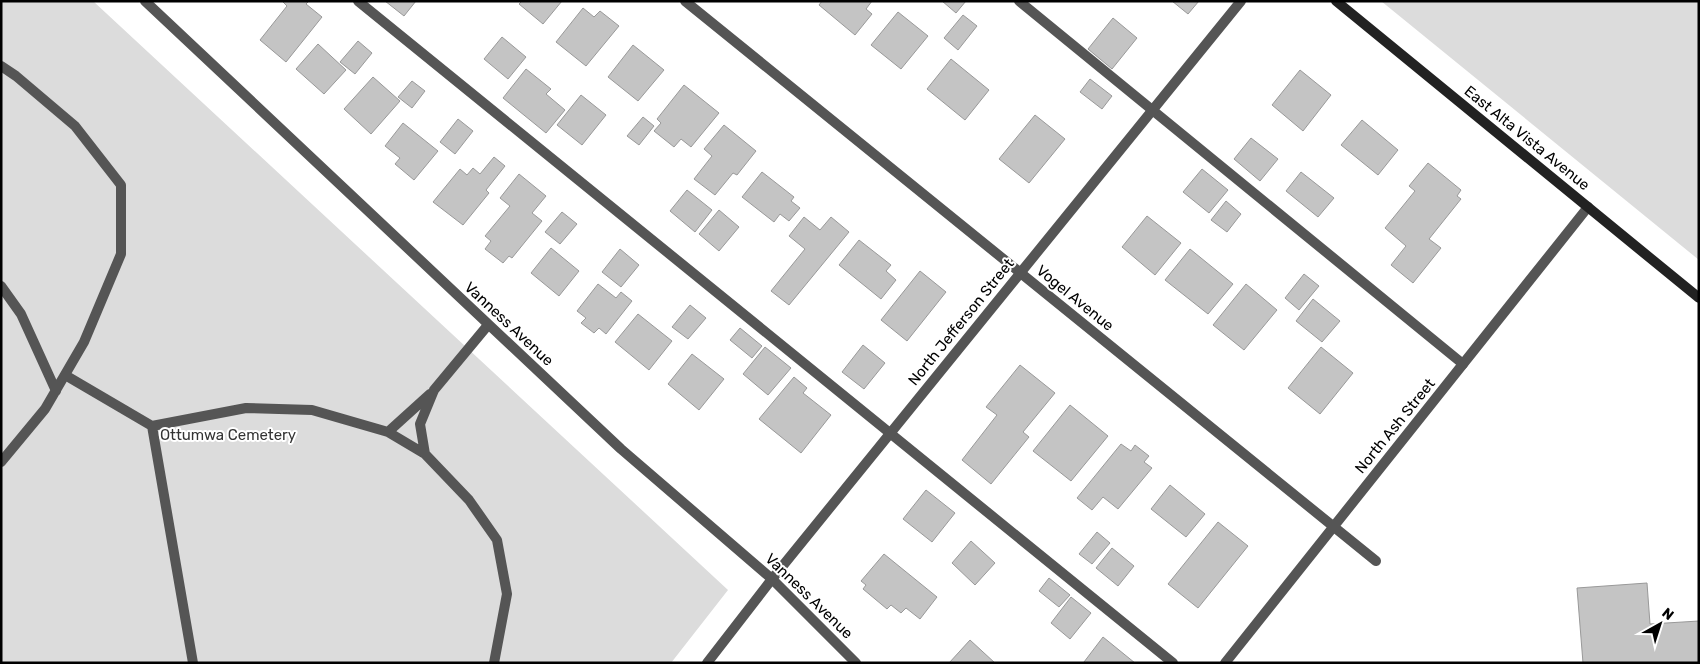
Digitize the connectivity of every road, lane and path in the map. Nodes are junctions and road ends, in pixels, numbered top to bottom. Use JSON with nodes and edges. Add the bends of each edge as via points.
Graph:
{"nodes":[{"id":1,"x":145,"y":1,"type":"edge"},
{"id":2,"x":358,"y":1,"type":"edge"},
{"id":3,"x":685,"y":1,"type":"edge"},
{"id":4,"x":1019,"y":1,"type":"edge"},
{"id":5,"x":1241,"y":1,"type":"edge"},
{"id":6,"x":1336,"y":1,"type":"edge"},
{"id":7,"x":1,"y":66,"type":"edge"},
{"id":8,"x":1152,"y":110,"type":"junction"},
{"id":9,"x":1588,"y":207,"type":"junction"},
{"id":10,"x":1020,"y":273,"type":"junction"},
{"id":11,"x":1,"y":286,"type":"edge"},
{"id":12,"x":1699,"y":298,"type":"edge"},
{"id":13,"x":488,"y":325,"type":"junction"},
{"id":14,"x":1463,"y":364,"type":"junction"},
{"id":15,"x":65,"y":375,"type":"junction"},
{"id":16,"x":434,"y":390,"type":"junction"},
{"id":17,"x":56,"y":391,"type":"junction"},
{"id":18,"x":152,"y":426,"type":"junction"},
{"id":19,"x":388,"y":432,"type":"junction"},
{"id":20,"x":890,"y":433,"type":"junction"},
{"id":21,"x":425,"y":454,"type":"junction"},
{"id":22,"x":1,"y":462,"type":"edge"},
{"id":23,"x":1333,"y":526,"type":"junction"},
{"id":24,"x":1376,"y":561,"type":"dead end"},
{"id":25,"x":772,"y":579,"type":"junction"},
{"id":26,"x":193,"y":663,"type":"edge"},
{"id":27,"x":494,"y":663,"type":"edge"},
{"id":28,"x":707,"y":663,"type":"edge"},
{"id":29,"x":856,"y":663,"type":"edge"},
{"id":30,"x":1174,"y":663,"type":"edge"},
{"id":31,"x":1224,"y":663,"type":"edge"}],
"edges":[{"from":1,"to":13,"type":"street","name":"Vanness Avenue"},
{"from":2,"to":20,"type":"street"},
{"from":3,"to":10,"type":"street","name":"Vogel Avenue"},
{"from":4,"to":8,"type":"street"},
{"from":5,"to":8,"type":"street","name":"North Jefferson Street"},
{"from":6,"to":9,"type":"main road","name":"East Alta Vista Avenue"},
{"from":7,"to":15,"type":"street","via":[[75,126],[120,185],[121,254],[84,342]]},
{"from":8,"to":10,"type":"street","name":"North Jefferson Street"},
{"from":8,"to":14,"type":"street"},
{"from":9,"to":12,"type":"main road","name":"East Alta Vista Avenue"},
{"from":9,"to":14,"type":"street","name":"North Ash Street"},
{"from":10,"to":20,"type":"street","name":"North Jefferson Street"},
{"from":10,"to":23,"type":"street","name":"Vogel Avenue"},
{"from":11,"to":17,"type":"street","via":[[21,314]]},
{"from":13,"to":16,"type":"street"},
{"from":13,"to":25,"type":"street","name":"Vanness Avenue","via":[[621,449]]},
{"from":14,"to":23,"type":"street","name":"North Ash Street"},
{"from":15,"to":17,"type":"street"},
{"from":15,"to":18,"type":"street"},
{"from":16,"to":19,"type":"street"},
{"from":16,"to":21,"type":"street","via":[[420,424]]},
{"from":17,"to":22,"type":"street"},
{"from":18,"to":19,"type":"street","via":[[246,408],[312,410]]},
{"from":18,"to":26,"type":"street"},
{"from":19,"to":21,"type":"street"},
{"from":20,"to":25,"type":"street","name":"North Jefferson Street"},
{"from":20,"to":30,"type":"street"},
{"from":21,"to":27,"type":"street","via":[[469,500],[497,540],[507,594]]},
{"from":23,"to":24,"type":"street","name":"Vogel Avenue"},
{"from":23,"to":31,"type":"street","name":"North Ash Street"},
{"from":25,"to":28,"type":"street","name":"North Jefferson Street"},
{"from":25,"to":29,"type":"street","name":"Vanness Avenue"}]}
